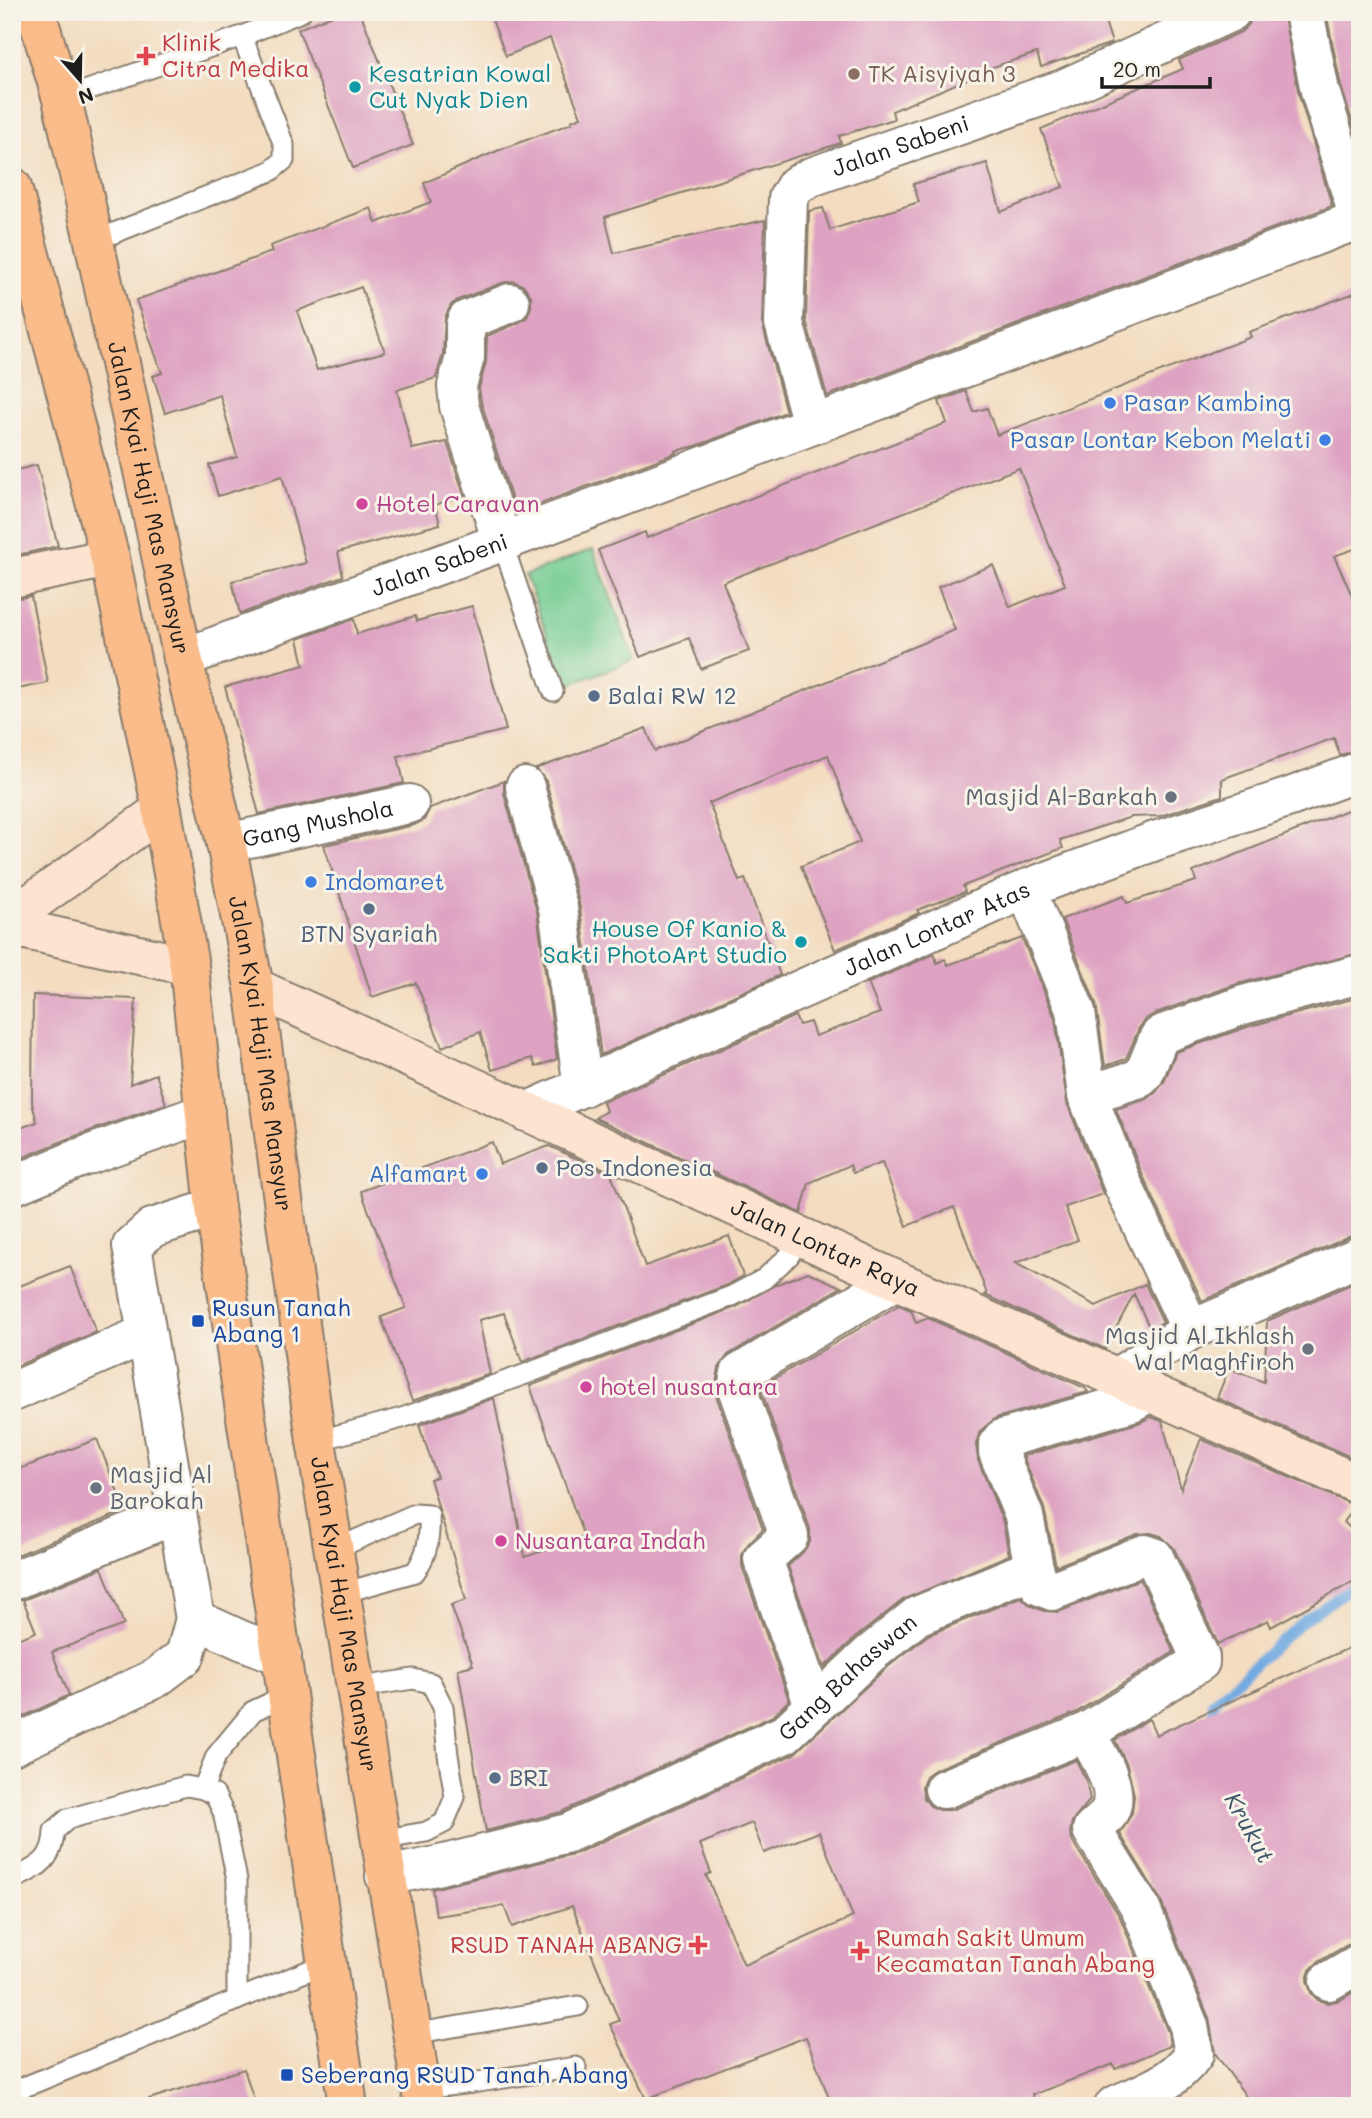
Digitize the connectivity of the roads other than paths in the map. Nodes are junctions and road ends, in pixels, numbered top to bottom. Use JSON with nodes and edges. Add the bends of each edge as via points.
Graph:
{"nodes":[{"id":1,"x":36,"y":12,"type":"edge"},
{"id":2,"x":301,"y":12,"type":"edge"},
{"id":3,"x":1231,"y":12,"type":"edge"},
{"id":4,"x":1304,"y":12,"type":"edge"},
{"id":5,"x":242,"y":36,"type":"junction"},
{"id":6,"x":62,"y":99,"type":"junction"},
{"id":7,"x":14,"y":199,"type":"edge"},
{"id":8,"x":1359,"y":219,"type":"edge"},
{"id":9,"x":94,"y":241,"type":"junction"},
{"id":10,"x":510,"y":303,"type":"dead end"},
{"id":11,"x":812,"y":424,"type":"junction"},
{"id":12,"x":502,"y":542,"type":"junction"},
{"id":13,"x":110,"y":558,"type":"junction"},
{"id":14,"x":12,"y":578,"type":"edge"},
{"id":15,"x":183,"y":658,"type":"junction"},
{"id":16,"x":553,"y":691,"type":"dead end"},
{"id":17,"x":1360,"y":771,"type":"edge"},
{"id":18,"x":525,"y":787,"type":"dead end"},
{"id":19,"x":409,"y":804,"type":"dead end"},
{"id":20,"x":162,"y":810,"type":"junction"},
{"id":21,"x":226,"y":843,"type":"junction"},
{"id":22,"x":1026,"y":889,"type":"junction"},
{"id":23,"x":12,"y":917,"type":"edge"},
{"id":24,"x":12,"y":927,"type":"edge"},
{"id":25,"x":189,"y":966,"type":"junction"},
{"id":26,"x":1360,"y":974,"type":"edge"},
{"id":27,"x":254,"y":987,"type":"junction"},
{"id":28,"x":583,"y":1087,"type":"junction"},
{"id":29,"x":1087,"y":1095,"type":"junction"},
{"id":30,"x":526,"y":1112,"type":"junction"},
{"id":31,"x":205,"y":1113,"type":"junction"},
{"id":32,"x":12,"y":1186,"type":"edge"},
{"id":33,"x":215,"y":1208,"type":"junction"},
{"id":34,"x":801,"y":1236,"type":"junction"},
{"id":35,"x":1360,"y":1256,"type":"edge"},
{"id":36,"x":896,"y":1280,"type":"junction"},
{"id":37,"x":1191,"y":1330,"type":"junction"},
{"id":38,"x":146,"y":1334,"type":"junction"},
{"id":39,"x":1133,"y":1385,"type":"junction"},
{"id":40,"x":12,"y":1392,"type":"edge"},
{"id":41,"x":316,"y":1441,"type":"junction"},
{"id":42,"x":1360,"y":1485,"type":"edge"},
{"id":43,"x":177,"y":1514,"type":"junction"},
{"id":44,"x":333,"y":1550,"type":"junction"},
{"id":45,"x":1034,"y":1568,"type":"junction"},
{"id":46,"x":12,"y":1581,"type":"edge"},
{"id":47,"x":340,"y":1594,"type":"junction"},
{"id":48,"x":195,"y":1619,"type":"junction"},
{"id":49,"x":282,"y":1656,"type":"junction"},
{"id":50,"x":355,"y":1688,"type":"junction"},
{"id":51,"x":287,"y":1695,"type":"junction"},
{"id":52,"x":814,"y":1706,"type":"junction"},
{"id":53,"x":1085,"y":1733,"type":"junction"},
{"id":54,"x":12,"y":1746,"type":"edge"},
{"id":55,"x":203,"y":1789,"type":"junction"},
{"id":56,"x":944,"y":1789,"type":"dead end"},
{"id":57,"x":382,"y":1858,"type":"junction"},
{"id":58,"x":12,"y":1880,"type":"edge"},
{"id":59,"x":327,"y":1963,"type":"junction"},
{"id":60,"x":237,"y":2000,"type":"junction"},
{"id":61,"x":578,"y":2006,"type":"dead end"},
{"id":62,"x":412,"y":2034,"type":"junction"},
{"id":63,"x":576,"y":2067,"type":"dead end"},
{"id":64,"x":12,"y":2091,"type":"edge"},
{"id":65,"x":422,"y":2097,"type":"edge"},
{"id":66,"x":348,"y":2106,"type":"edge"},
{"id":67,"x":1114,"y":2106,"type":"edge"}],
"edges":[{"from":1,"to":6,"type":"main road","name":"Jalan Kyai Haji Mas Mansyur"},
{"from":2,"to":5,"type":"lane"},
{"from":3,"to":11,"type":"street","name":"Jalan Sabeni","via":[[1063,89],[796,185],[788,198],[784,323]]},
{"from":4,"to":8,"type":"street","via":[[1320,91]]},
{"from":5,"to":6,"type":"lane"},
{"from":5,"to":9,"type":"lane","via":[[284,145],[284,160],[271,171]]},
{"from":6,"to":9,"type":"main road","name":"Jalan Kyai Haji Mas Mansyur"},
{"from":7,"to":13,"type":"main road"},
{"from":8,"to":11,"type":"street","name":"Jalan Sabeni"},
{"from":9,"to":15,"type":"main road","name":"Jalan Kyai Haji Mas Mansyur"},
{"from":10,"to":12,"type":"street","via":[[467,320],[465,357],[457,386]]},
{"from":11,"to":12,"type":"street","name":"Jalan Sabeni"},
{"from":12,"to":15,"type":"street","name":"Jalan Sabeni"},
{"from":12,"to":16,"type":"lane"},
{"from":13,"to":14,"type":"street"},
{"from":13,"to":20,"type":"main road"},
{"from":15,"to":21,"type":"main road","name":"Jalan Kyai Haji Mas Mansyur"},
{"from":17,"to":22,"type":"street","name":"Jalan Lontar Atas"},
{"from":18,"to":28,"type":"street","via":[[558,908]]},
{"from":19,"to":21,"type":"street","name":"Gang Mushola"},
{"from":20,"to":23,"type":"street"},
{"from":20,"to":25,"type":"main road"},
{"from":21,"to":27,"type":"main road","name":"Jalan Kyai Haji Mas Mansyur"},
{"from":22,"to":28,"type":"street","name":"Jalan Lontar Atas"},
{"from":22,"to":29,"type":"street","via":[[1076,1012]]},
{"from":24,"to":25,"type":"street"},
{"from":25,"to":31,"type":"main road"},
{"from":26,"to":29,"type":"street","via":[[1243,1005],[1163,1034],[1140,1078]]},
{"from":27,"to":30,"type":"street","name":"Jalan Lontar Raya"},
{"from":27,"to":41,"type":"main road","name":"Jalan Kyai Haji Mas Mansyur"},
{"from":28,"to":30,"type":"street","name":"Jalan Lontar Atas"},
{"from":29,"to":37,"type":"street"},
{"from":30,"to":34,"type":"street","name":"Jalan Lontar Raya"},
{"from":31,"to":32,"type":"street"},
{"from":31,"to":33,"type":"main road"},
{"from":33,"to":38,"type":"street","via":[[152,1227],[132,1246]]},
{"from":33,"to":49,"type":"main road"},
{"from":34,"to":36,"type":"street","name":"Jalan Lontar Raya"},
{"from":34,"to":41,"type":"lane","via":[[789,1256],[764,1279],[732,1296],[402,1418]]},
{"from":35,"to":37,"type":"street"},
{"from":36,"to":39,"type":"street","name":"Jalan Lontar Raya"},
{"from":36,"to":52,"type":"street","via":[[740,1373],[737,1388],[789,1536],[764,1559]]},
{"from":37,"to":39,"type":"street"},
{"from":38,"to":40,"type":"street"},
{"from":38,"to":43,"type":"street"},
{"from":39,"to":42,"type":"street","name":"Jalan Lontar Raya"},
{"from":39,"to":45,"type":"street","via":[[1132,1402],[998,1444],[1024,1516]]},
{"from":41,"to":44,"type":"main road","name":"Jalan Kyai Haji Mas Mansyur"},
{"from":43,"to":46,"type":"street"},
{"from":43,"to":48,"type":"street"},
{"from":44,"to":47,"type":"main road","name":"Jalan Kyai Haji Mas Mansyur"},
{"from":44,"to":47,"type":"lane","via":[[415,1514],[429,1515],[427,1549],[415,1572]]},
{"from":45,"to":52,"type":"street","name":"Gang Bahaswan","via":[[917,1616]]},
{"from":45,"to":53,"type":"street","via":[[1040,1586],[1052,1591],[1150,1554],[1200,1657],[1195,1666]]},
{"from":47,"to":50,"type":"main road","name":"Jalan Kyai Haji Mas Mansyur"},
{"from":48,"to":49,"type":"street"},
{"from":48,"to":54,"type":"street","via":[[184,1656],[156,1678]]},
{"from":49,"to":51,"type":"main road"},
{"from":50,"to":57,"type":"main road","name":"Jalan Kyai Haji Mas Mansyur"},
{"from":50,"to":57,"type":"lane","via":[[413,1679],[431,1683],[443,1707],[455,1797],[444,1824]]},
{"from":51,"to":55,"type":"lane","via":[[253,1712],[216,1756]]},
{"from":51,"to":59,"type":"main road"},
{"from":52,"to":57,"type":"street","name":"Gang Bahaswan","via":[[785,1734],[568,1833],[436,1866]]},
{"from":53,"to":56,"type":"street"},
{"from":53,"to":67,"type":"street","via":[[1104,1763],[1112,1791],[1109,1813],[1092,1830],[1140,1907],[1189,2026],[1194,2054],[1183,2070],[1162,2085]]},
{"from":55,"to":58,"type":"lane","via":[[186,1786],[68,1819],[54,1831],[48,1859]]},
{"from":55,"to":60,"type":"lane","via":[[215,1795],[223,1812],[237,1880]]},
{"from":57,"to":62,"type":"main road","name":"Jalan Kyai Haji Mas Mansyur"},
{"from":59,"to":60,"type":"lane"},
{"from":59,"to":66,"type":"main road"},
{"from":60,"to":64,"type":"lane"},
{"from":61,"to":62,"type":"lane"},
{"from":62,"to":65,"type":"main road","name":"Jalan Kyai Haji Mas Mansyur"},
{"from":63,"to":65,"type":"lane"}]}
